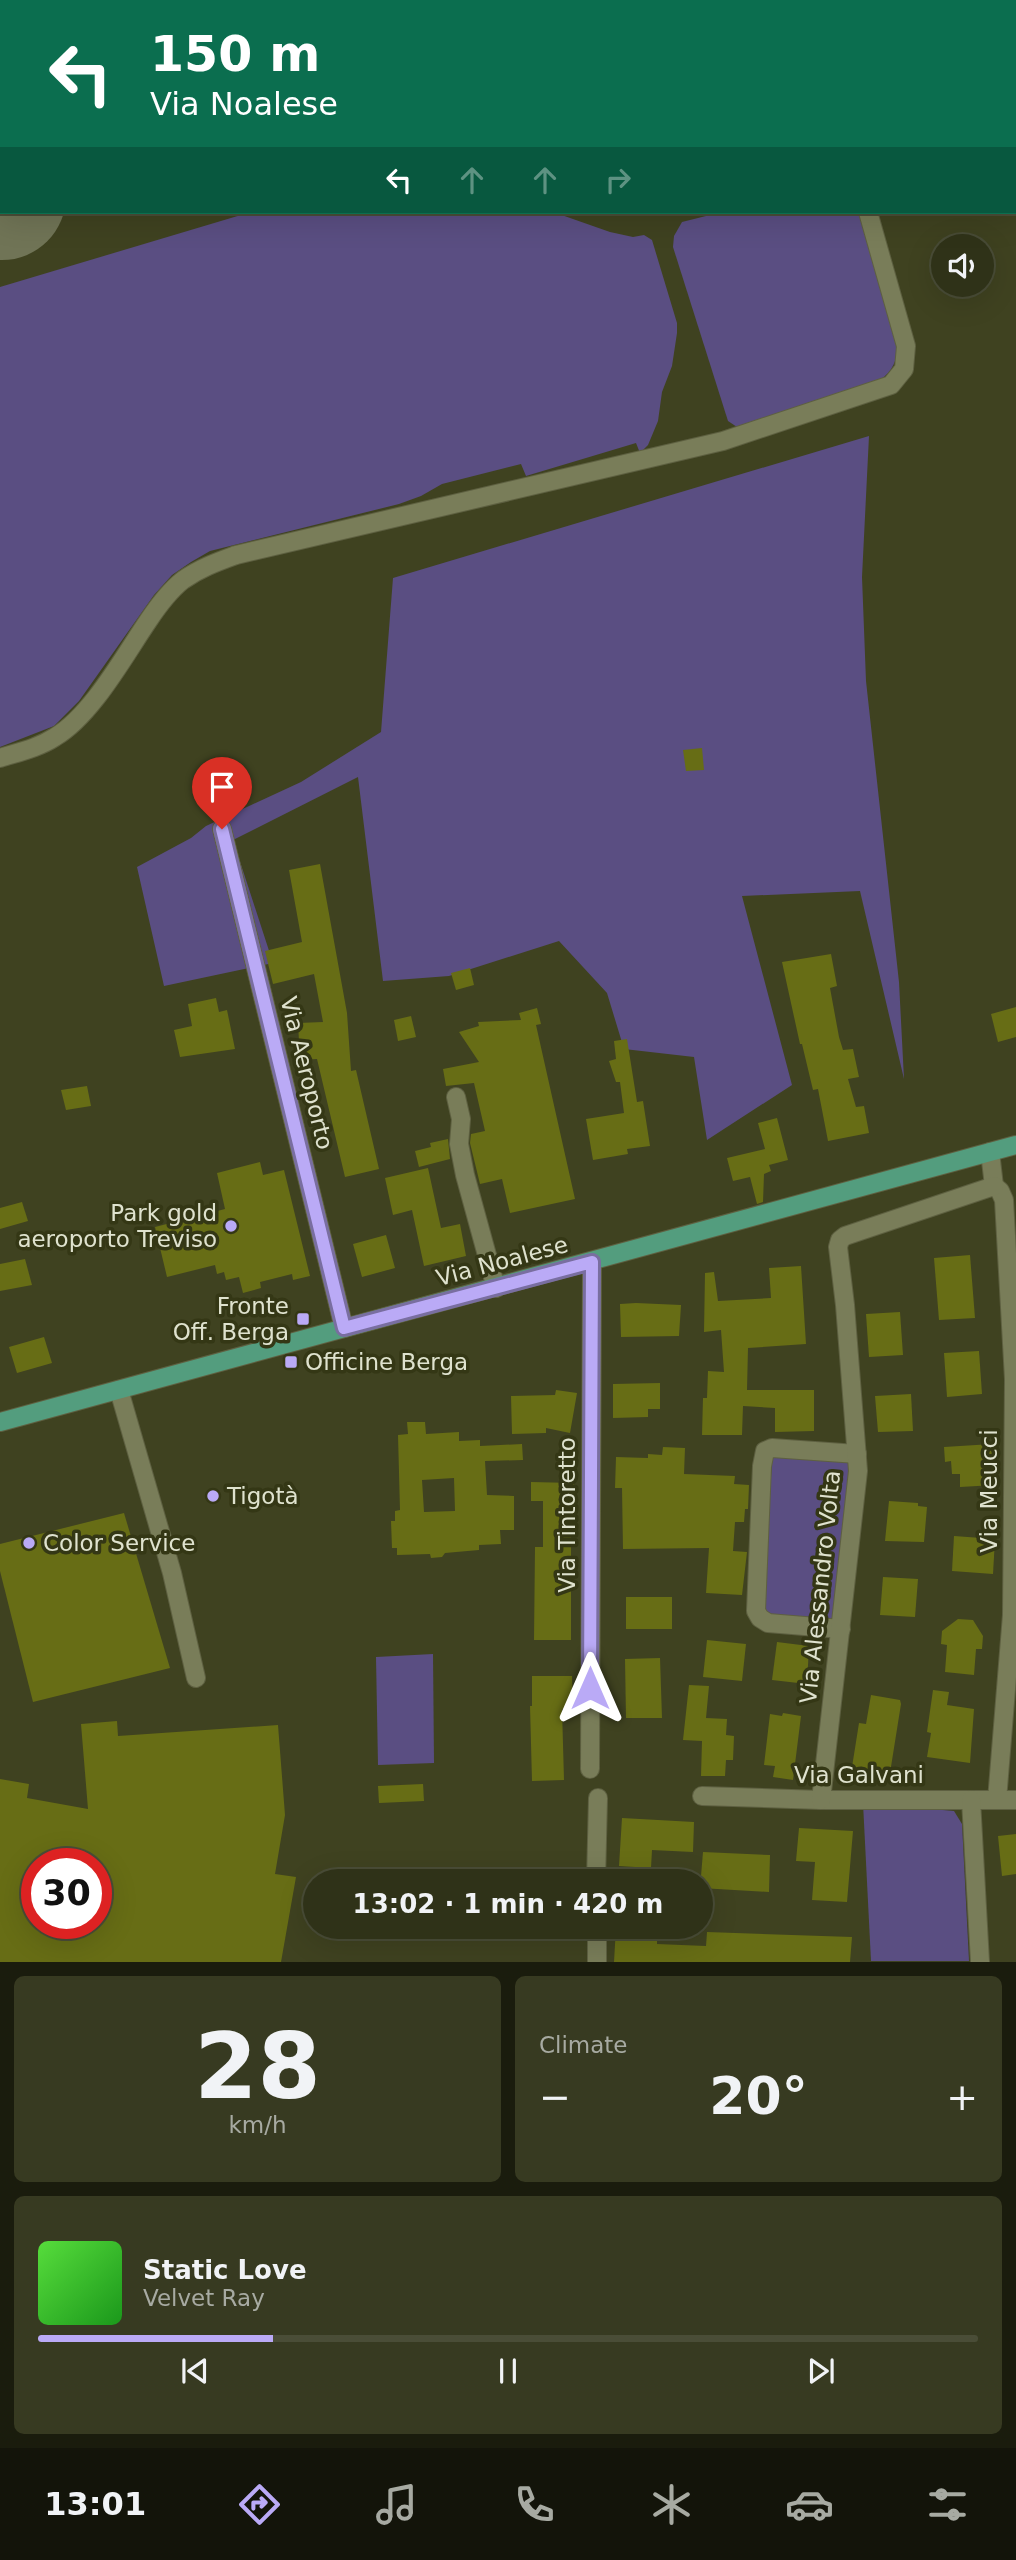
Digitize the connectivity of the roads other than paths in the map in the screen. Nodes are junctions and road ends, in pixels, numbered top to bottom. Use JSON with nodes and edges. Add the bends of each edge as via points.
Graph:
{"nodes":[{"id":1,"x":869,"y":214,"type":"edge"},
{"id":2,"x":0,"y":758,"type":"edge"},
{"id":3,"x":222,"y":829,"type":"dead end"},
{"id":4,"x":456,"y":1097,"type":"dead end"},
{"id":5,"x":1016,"y":1145,"type":"edge"},
{"id":6,"x":990,"y":1152,"type":"junction"},
{"id":7,"x":993,"y":1186,"type":"junction"},
{"id":8,"x":592,"y":1262,"type":"junction"},
{"id":9,"x":496,"y":1288,"type":"junction"},
{"id":10,"x":344,"y":1328,"type":"junction"},
{"id":11,"x":118,"y":1390,"type":"junction"},
{"id":12,"x":0,"y":1422,"type":"edge"},
{"id":13,"x":857,"y":1454,"type":"junction"},
{"id":14,"x":841,"y":1629,"type":"junction"},
{"id":15,"x":196,"y":1678,"type":"dead end"},
{"id":16,"x":590,"y":1769,"type":"dead end"},
{"id":17,"x":702,"y":1796,"type":"dead end"},
{"id":18,"x":598,"y":1798,"type":"dead end"},
{"id":19,"x":821,"y":1800,"type":"junction"},
{"id":20,"x":971,"y":1800,"type":"junction"},
{"id":21,"x":997,"y":1800,"type":"junction"},
{"id":22,"x":1016,"y":1800,"type":"edge"},
{"id":23,"x":596,"y":1869,"type":"edge"},
{"id":24,"x":597,"y":1939,"type":"edge"},
{"id":25,"x":597,"y":1962,"type":"edge"},
{"id":26,"x":980,"y":1962,"type":"edge"}],
"edges":[{"from":1,"to":2,"type":"street","via":[[906,346],[904,369],[891,385],[723,441],[204,566],[162,601],[75,722],[38,746]]},
{"from":3,"to":10,"type":"street","name":"Via Aeroporto"},
{"from":4,"to":9,"type":"street","via":[[465,1175]]},
{"from":5,"to":6,"type":"main road","name":"Via Noalese"},
{"from":6,"to":7,"type":"street"},
{"from":6,"to":8,"type":"main road","name":"Via Noalese"},
{"from":7,"to":13,"type":"street","name":"Via Alessandro Volta","via":[[840,1240]]},
{"from":7,"to":21,"type":"street","name":"Via Meucci","via":[[1004,1200],[1014,1379],[1012,1615]]},
{"from":8,"to":9,"type":"main road","name":"Via Noalese"},
{"from":8,"to":16,"type":"street","name":"Via Tintoretto"},
{"from":9,"to":10,"type":"main road","name":"Via Noalese"},
{"from":10,"to":11,"type":"main road","name":"Via Noalese"},
{"from":11,"to":12,"type":"main road","name":"Via Noalese"},
{"from":11,"to":15,"type":"street","via":[[172,1573]]},
{"from":13,"to":14,"type":"street","name":"Via Alessandro Volta"},
{"from":13,"to":14,"type":"street","via":[[772,1448],[765,1451],[762,1466],[756,1611],[768,1623]]},
{"from":14,"to":19,"type":"street","name":"Via Alessandro Volta"},
{"from":17,"to":19,"type":"street","name":"Via Galvani"},
{"from":18,"to":23,"type":"street"},
{"from":19,"to":20,"type":"street","name":"Via Galvani"},
{"from":20,"to":21,"type":"street","name":"Via Galvani"},
{"from":20,"to":26,"type":"street"},
{"from":21,"to":22,"type":"street","name":"Via Galvani"},
{"from":24,"to":25,"type":"street"}]}
